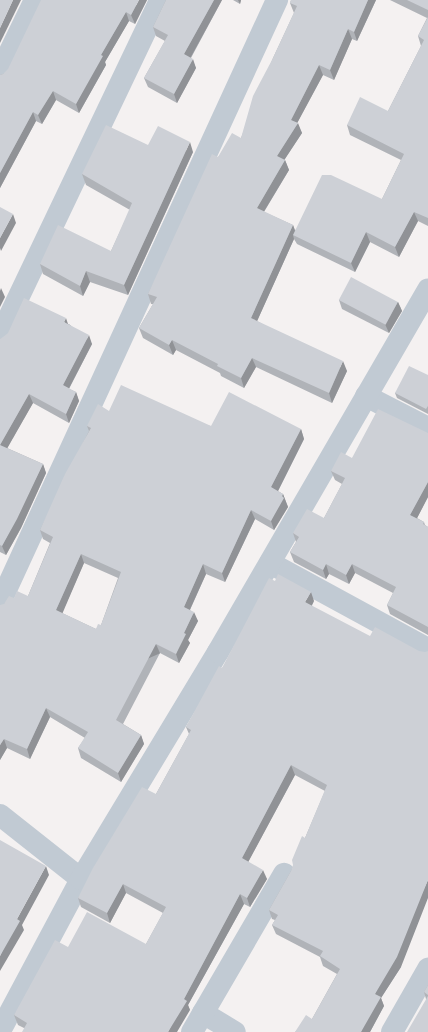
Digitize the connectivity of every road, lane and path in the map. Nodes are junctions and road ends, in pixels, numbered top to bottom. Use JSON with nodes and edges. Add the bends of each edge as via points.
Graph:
{"nodes":[{"id":1,"x":35,"y":0,"type":"edge"},
{"id":2,"x":160,"y":0,"type":"edge"},
{"id":3,"x":277,"y":0,"type":"edge"},
{"id":4,"x":0,"y":72,"type":"edge"},
{"id":5,"x":428,"y":290,"type":"edge"},
{"id":6,"x":0,"y":336,"type":"edge"},
{"id":7,"x":366,"y":396,"type":"junction"},
{"id":8,"x":428,"y":428,"type":"edge"},
{"id":9,"x":270,"y":564,"type":"junction"},
{"id":10,"x":0,"y":603,"type":"edge"},
{"id":11,"x":428,"y":649,"type":"edge"},
{"id":12,"x":0,"y":815,"type":"edge"},
{"id":13,"x":284,"y":874,"type":"dead end"},
{"id":14,"x":81,"y":880,"type":"junction"},
{"id":15,"x":428,"y":969,"type":"edge"},
{"id":16,"x":203,"y":1013,"type":"junction"},
{"id":17,"x":0,"y":1031,"type":"edge"},
{"id":18,"x":192,"y":1032,"type":"edge"},
{"id":19,"x":235,"y":1032,"type":"edge"},
{"id":20,"x":392,"y":1032,"type":"edge"}],
"edges":[{"from":1,"to":4,"type":"street"},
{"from":2,"to":6,"type":"street"},
{"from":3,"to":10,"type":"street"},
{"from":5,"to":7,"type":"street"},
{"from":7,"to":8,"type":"street"},
{"from":7,"to":9,"type":"street"},
{"from":9,"to":11,"type":"street"},
{"from":9,"to":14,"type":"street"},
{"from":12,"to":14,"type":"street"},
{"from":13,"to":16,"type":"street"},
{"from":14,"to":17,"type":"street"},
{"from":15,"to":20,"type":"street"},
{"from":16,"to":18,"type":"street"},
{"from":16,"to":19,"type":"street"}]}
